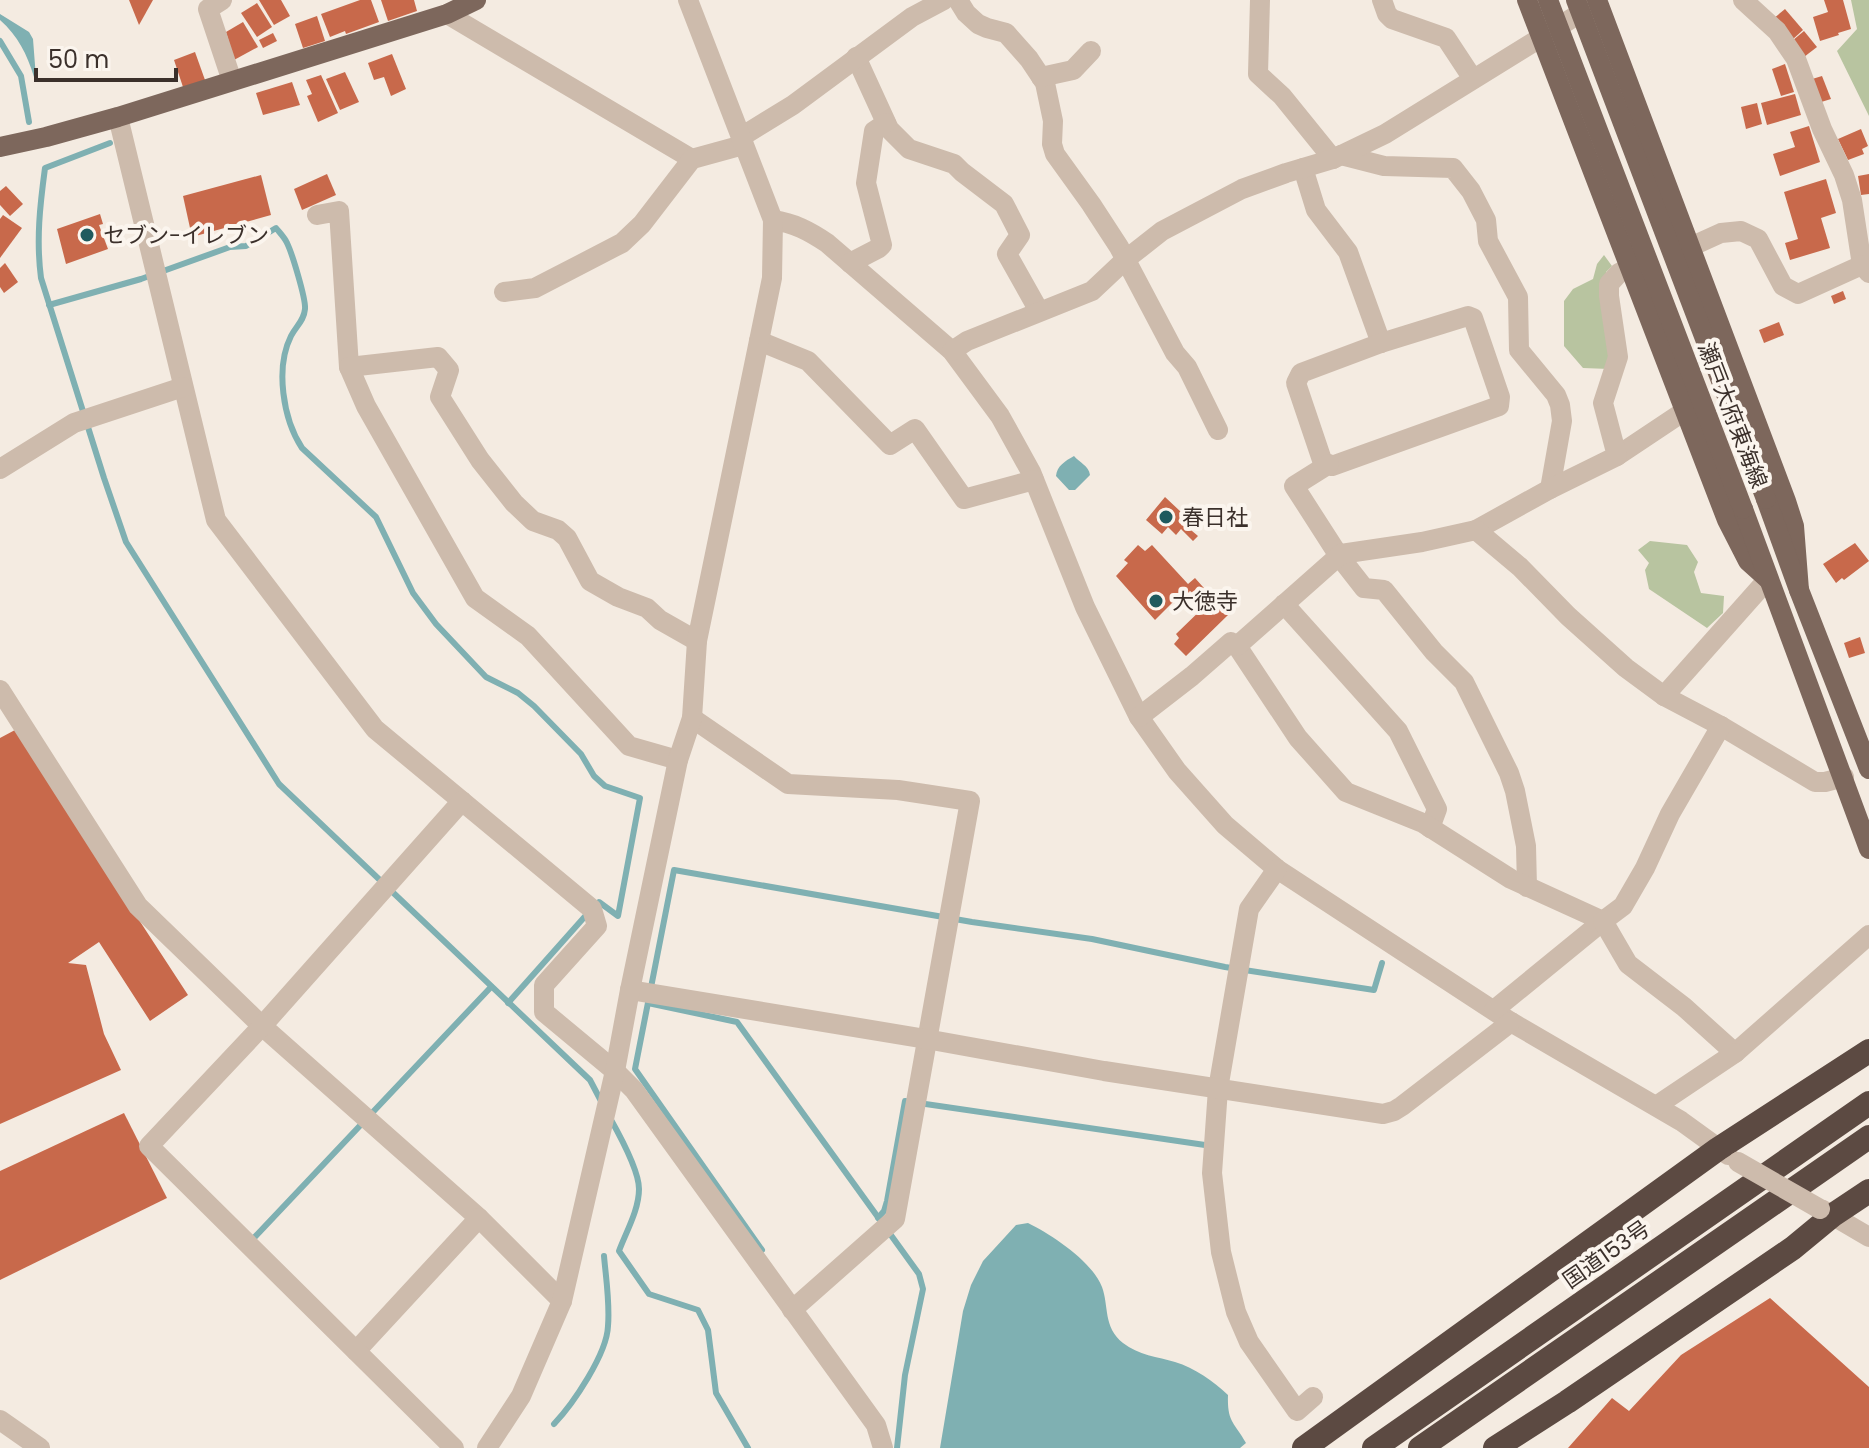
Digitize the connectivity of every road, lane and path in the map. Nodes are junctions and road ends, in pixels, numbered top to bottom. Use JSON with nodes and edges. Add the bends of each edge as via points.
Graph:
{"nodes":[{"id":1,"x":222,"y":0,"type":"edge"},
{"id":2,"x":476,"y":0,"type":"edge"},
{"id":3,"x":688,"y":0,"type":"edge"},
{"id":4,"x":944,"y":0,"type":"edge"},
{"id":5,"x":958,"y":0,"type":"edge"},
{"id":6,"x":1260,"y":0,"type":"edge"},
{"id":7,"x":1382,"y":0,"type":"edge"},
{"id":8,"x":1527,"y":0,"type":"edge"},
{"id":9,"x":1548,"y":0,"type":"edge"},
{"id":10,"x":1576,"y":0,"type":"edge"},
{"id":11,"x":1743,"y":0,"type":"edge"},
{"id":12,"x":1599,"y":1,"type":"edge"},
{"id":13,"x":447,"y":14,"type":"junction"},
{"id":14,"x":1541,"y":38,"type":"junction"},
{"id":15,"x":1091,"y":51,"type":"dead end"},
{"id":16,"x":856,"y":57,"type":"junction"},
{"id":17,"x":1041,"y":77,"type":"junction"},
{"id":18,"x":1473,"y":79,"type":"junction"},
{"id":19,"x":232,"y":81,"type":"junction"},
{"id":20,"x":118,"y":117,"type":"junction"},
{"id":21,"x":886,"y":123,"type":"junction"},
{"id":22,"x":742,"y":141,"type":"junction"},
{"id":23,"x":0,"y":147,"type":"edge"},
{"id":24,"x":1337,"y":157,"type":"junction"},
{"id":25,"x":692,"y":159,"type":"junction"},
{"id":26,"x":1303,"y":168,"type":"junction"},
{"id":27,"x":317,"y":215,"type":"dead end"},
{"id":28,"x":773,"y":220,"type":"junction"},
{"id":29,"x":1690,"y":247,"type":"junction"},
{"id":30,"x":1125,"y":260,"type":"junction"},
{"id":31,"x":850,"y":263,"type":"junction"},
{"id":32,"x":1631,"y":267,"type":"junction"},
{"id":33,"x":1866,"y":269,"type":"edge"},
{"id":34,"x":504,"y":292,"type":"dead end"},
{"id":35,"x":1039,"y":311,"type":"junction"},
{"id":36,"x":759,"y":341,"type":"junction"},
{"id":37,"x":1381,"y":343,"type":"junction"},
{"id":38,"x":952,"y":351,"type":"junction"},
{"id":39,"x":349,"y":367,"type":"junction"},
{"id":40,"x":183,"y":387,"type":"junction"},
{"id":41,"x":1686,"y":410,"type":"junction"},
{"id":42,"x":1218,"y":430,"type":"dead end"},
{"id":43,"x":1617,"y":456,"type":"junction"},
{"id":44,"x":1329,"y":464,"type":"junction"},
{"id":45,"x":0,"y":469,"type":"edge"},
{"id":46,"x":1034,"y":480,"type":"junction"},
{"id":47,"x":1550,"y":489,"type":"junction"},
{"id":48,"x":1476,"y":530,"type":"junction"},
{"id":49,"x":1339,"y":556,"type":"junction"},
{"id":50,"x":1768,"y":579,"type":"junction"},
{"id":51,"x":1799,"y":590,"type":"junction"},
{"id":52,"x":1284,"y":604,"type":"junction"},
{"id":53,"x":697,"y":641,"type":"junction"},
{"id":54,"x":1237,"y":646,"type":"junction"},
{"id":55,"x":0,"y":690,"type":"edge"},
{"id":56,"x":1664,"y":696,"type":"junction"},
{"id":57,"x":1139,"y":717,"type":"junction"},
{"id":58,"x":692,"y":718,"type":"junction"},
{"id":59,"x":1721,"y":726,"type":"junction"},
{"id":60,"x":678,"y":760,"type":"junction"},
{"id":61,"x":1869,"y":769,"type":"edge"},
{"id":62,"x":1844,"y":777,"type":"junction"},
{"id":63,"x":462,"y":801,"type":"junction"},
{"id":64,"x":1430,"y":828,"type":"junction"},
{"id":65,"x":1869,"y":849,"type":"edge"},
{"id":66,"x":1277,"y":869,"type":"junction"},
{"id":67,"x":1527,"y":887,"type":"junction"},
{"id":68,"x":1603,"y":921,"type":"junction"},
{"id":69,"x":1869,"y":935,"type":"edge"},
{"id":70,"x":630,"y":990,"type":"junction"},
{"id":71,"x":1503,"y":1016,"type":"junction"},
{"id":72,"x":262,"y":1026,"type":"junction"},
{"id":73,"x":926,"y":1039,"type":"junction"},
{"id":74,"x":1869,"y":1051,"type":"edge"},
{"id":75,"x":1735,"y":1053,"type":"junction"},
{"id":76,"x":615,"y":1071,"type":"junction"},
{"id":77,"x":1218,"y":1089,"type":"junction"},
{"id":78,"x":1869,"y":1103,"type":"edge"},
{"id":79,"x":1656,"y":1106,"type":"junction"},
{"id":80,"x":1869,"y":1137,"type":"edge"},
{"id":81,"x":1728,"y":1155,"type":"junction"},
{"id":82,"x":1869,"y":1191,"type":"edge"},
{"id":83,"x":1826,"y":1212,"type":"junction"},
{"id":84,"x":479,"y":1218,"type":"junction"},
{"id":85,"x":1869,"y":1237,"type":"edge"},
{"id":86,"x":562,"y":1301,"type":"junction"},
{"id":87,"x":792,"y":1310,"type":"junction"},
{"id":88,"x":356,"y":1351,"type":"junction"},
{"id":89,"x":1313,"y":1397,"type":"dead end"},
{"id":90,"x":0,"y":1420,"type":"edge"},
{"id":91,"x":40,"y":1448,"type":"edge"},
{"id":92,"x":454,"y":1448,"type":"edge"},
{"id":93,"x":487,"y":1448,"type":"edge"},
{"id":94,"x":883,"y":1448,"type":"edge"},
{"id":95,"x":1304,"y":1448,"type":"edge"},
{"id":96,"x":1374,"y":1448,"type":"edge"},
{"id":97,"x":1420,"y":1448,"type":"edge"},
{"id":98,"x":1495,"y":1448,"type":"edge"}],
"edges":[{"from":1,"to":19,"type":"street","via":[[208,9]]},
{"from":2,"to":13,"type":"main road"},
{"from":3,"to":22,"type":"street"},
{"from":4,"to":16,"type":"street"},
{"from":5,"to":17,"type":"street","via":[[978,24],[1006,33]]},
{"from":6,"to":24,"type":"street","via":[[1258,74]]},
{"from":7,"to":18,"type":"street","via":[[1392,19],[1446,38]]},
{"from":8,"to":14,"type":"main road"},
{"from":9,"to":50,"type":"main road","name":"瀬戸大府東海線","bridge":true},
{"from":10,"to":51,"type":"main road","name":"瀬戸大府東海線","bridge":true},
{"from":11,"to":33,"type":"street","via":[[1777,31],[1796,59],[1844,175]]},
{"from":12,"to":14,"type":"street"},
{"from":12,"to":29,"type":"main road"},
{"from":13,"to":19,"type":"main road"},
{"from":13,"to":25,"type":"street"},
{"from":14,"to":18,"type":"street"},
{"from":14,"to":32,"type":"main road"},
{"from":15,"to":17,"type":"street","via":[[1073,70]]},
{"from":16,"to":21,"type":"street"},
{"from":16,"to":22,"type":"street"},
{"from":17,"to":30,"type":"street","via":[[1055,154]]},
{"from":18,"to":24,"type":"street"},
{"from":19,"to":20,"type":"main road"},
{"from":20,"to":23,"type":"main road"},
{"from":20,"to":40,"type":"street"},
{"from":21,"to":31,"type":"street","via":[[874,131],[866,183],[882,245]]},
{"from":21,"to":35,"type":"street","via":[[909,149],[954,164],[1004,204],[1020,235],[1007,254]]},
{"from":22,"to":25,"type":"street"},
{"from":22,"to":28,"type":"street"},
{"from":24,"to":26,"type":"street"},
{"from":24,"to":47,"type":"street","via":[[1384,166],[1453,168],[1471,191],[1486,220],[1488,241],[1518,297],[1519,350],[1560,405]]},
{"from":25,"to":34,"type":"street","via":[[622,243],[535,288]]},
{"from":26,"to":30,"type":"street","via":[[1242,189],[1177,221]]},
{"from":26,"to":37,"type":"street","via":[[1316,210],[1348,252]]},
{"from":27,"to":39,"type":"street","via":[[339,211]]},
{"from":28,"to":31,"type":"street","via":[[808,230]]},
{"from":28,"to":36,"type":"street","via":[[772,278]]},
{"from":29,"to":33,"type":"street","via":[[1721,233],[1741,231],[1758,239],[1783,286],[1798,294]]},
{"from":29,"to":51,"type":"main road","via":[[1794,526]]},
{"from":30,"to":35,"type":"street","via":[[1092,291]]},
{"from":30,"to":42,"type":"street"},
{"from":31,"to":38,"type":"street"},
{"from":32,"to":41,"type":"main road"},
{"from":32,"to":43,"type":"street","via":[[1609,284],[1618,357],[1603,403]]},
{"from":35,"to":38,"type":"street"},
{"from":36,"to":46,"type":"street","via":[[808,361],[890,445],[915,429],[964,499]]},
{"from":36,"to":53,"type":"street"},
{"from":37,"to":44,"type":"street","via":[[1301,373],[1296,383],[1323,463]]},
{"from":37,"to":44,"type":"street","via":[[1473,318],[1499,406]]},
{"from":38,"to":46,"type":"street","via":[[1000,416]]},
{"from":39,"to":53,"type":"street","via":[[438,357],[449,370],[440,397],[514,503],[533,521],[567,538],[590,581],[647,608]]},
{"from":39,"to":60,"type":"street","via":[[475,598],[528,636],[629,746]]},
{"from":40,"to":45,"type":"street","via":[[74,423]]},
{"from":40,"to":63,"type":"street","via":[[216,520],[375,729]]},
{"from":41,"to":43,"type":"street"},
{"from":41,"to":50,"type":"main road","via":[[1727,520],[1748,561]]},
{"from":43,"to":47,"type":"street"},
{"from":44,"to":49,"type":"street","via":[[1294,486]]},
{"from":46,"to":57,"type":"street","via":[[1085,607]]},
{"from":47,"to":48,"type":"street"},
{"from":48,"to":49,"type":"street"},
{"from":48,"to":56,"type":"street","via":[[1626,668]]},
{"from":49,"to":52,"type":"street"},
{"from":49,"to":67,"type":"street","via":[[1364,588],[1384,590],[1464,682],[1515,791],[1526,846]]},
{"from":50,"to":56,"type":"street"},
{"from":50,"to":62,"type":"main road","name":"瀬戸大府東海線"},
{"from":51,"to":61,"type":"main road","name":"瀬戸大府東海線"},
{"from":52,"to":54,"type":"street"},
{"from":52,"to":64,"type":"street","via":[[1398,731],[1437,809]]},
{"from":53,"to":58,"type":"street"},
{"from":54,"to":57,"type":"street","via":[[1231,642],[1223,647]]},
{"from":54,"to":64,"type":"street","via":[[1298,738],[1346,792]]},
{"from":55,"to":72,"type":"street","via":[[138,906]]},
{"from":56,"to":59,"type":"street"},
{"from":57,"to":66,"type":"street","via":[[1225,825]]},
{"from":58,"to":60,"type":"street"},
{"from":58,"to":73,"type":"street","via":[[788,784],[898,790],[970,801]]},
{"from":59,"to":62,"type":"street","via":[[1815,782]]},
{"from":59,"to":68,"type":"street","via":[[1623,906]]},
{"from":60,"to":70,"type":"street"},
{"from":62,"to":65,"type":"main road","name":"瀬戸大府東海線"},
{"from":63,"to":72,"type":"street"},
{"from":63,"to":76,"type":"street","via":[[592,909],[597,926],[544,985],[544,1012]]},
{"from":64,"to":67,"type":"street"},
{"from":66,"to":71,"type":"street"},
{"from":66,"to":77,"type":"street","via":[[1249,909]]},
{"from":67,"to":68,"type":"street"},
{"from":68,"to":71,"type":"street"},
{"from":68,"to":75,"type":"street","via":[[1628,964]]},
{"from":69,"to":75,"type":"street"},
{"from":70,"to":73,"type":"street"},
{"from":70,"to":76,"type":"street"},
{"from":71,"to":77,"type":"street","via":[[1402,1106],[1383,1114]]},
{"from":71,"to":79,"type":"street"},
{"from":72,"to":84,"type":"street"},
{"from":72,"to":88,"type":"street","via":[[149,1146]]},
{"from":73,"to":77,"type":"street"},
{"from":73,"to":87,"type":"street","via":[[895,1219]]},
{"from":74,"to":81,"type":"highway"},
{"from":75,"to":79,"type":"street"},
{"from":76,"to":86,"type":"street"},
{"from":76,"to":87,"type":"street"},
{"from":77,"to":89,"type":"street","via":[[1212,1173],[1221,1252],[1236,1312],[1249,1342],[1297,1411]]},
{"from":78,"to":96,"type":"highway","name":"国道153号"},
{"from":79,"to":81,"type":"street"},
{"from":80,"to":97,"type":"highway"},
{"from":81,"to":83,"type":"street","bridge":true},
{"from":81,"to":95,"type":"highway"},
{"from":82,"to":83,"type":"highway"},
{"from":83,"to":85,"type":"street"},
{"from":83,"to":98,"type":"highway","via":[[1793,1248]]},
{"from":84,"to":86,"type":"street"},
{"from":84,"to":88,"type":"street"},
{"from":86,"to":93,"type":"street","via":[[521,1396]]},
{"from":87,"to":94,"type":"street","via":[[876,1425]]},
{"from":88,"to":92,"type":"street"},
{"from":90,"to":91,"type":"street"}]}
